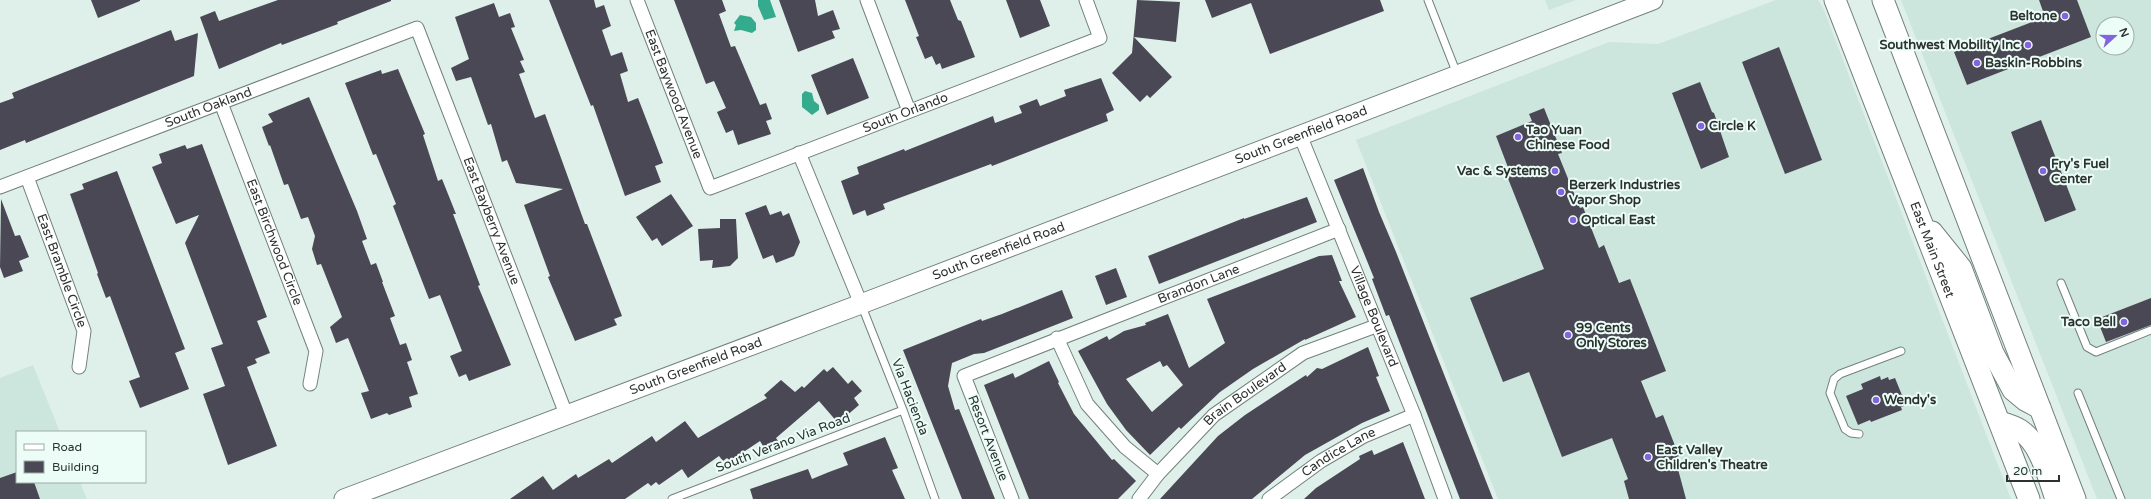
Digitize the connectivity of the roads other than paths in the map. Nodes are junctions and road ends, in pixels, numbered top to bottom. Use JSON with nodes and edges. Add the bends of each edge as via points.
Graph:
{"nodes":[{"id":1,"x":637,"y":0,"type":"edge"},
{"id":2,"x":867,"y":0,"type":"edge"},
{"id":3,"x":1086,"y":0,"type":"edge"},
{"id":4,"x":1428,"y":0,"type":"edge"},
{"id":5,"x":1653,"y":0,"type":"edge"},
{"id":6,"x":1835,"y":0,"type":"edge"},
{"id":7,"x":1882,"y":0,"type":"edge"},
{"id":8,"x":417,"y":28,"type":"joint"},
{"id":9,"x":1457,"y":75,"type":"junction"},
{"id":10,"x":221,"y":103,"type":"junction"},
{"id":11,"x":909,"y":111,"type":"junction"},
{"id":12,"x":1300,"y":135,"type":"junction"},
{"id":13,"x":799,"y":153,"type":"junction"},
{"id":14,"x":27,"y":177,"type":"junction"},
{"id":15,"x":0,"y":187,"type":"edge"},
{"id":16,"x":710,"y":188,"type":"joint"},
{"id":17,"x":1918,"y":214,"type":"junction"},
{"id":18,"x":1339,"y":229,"type":"junction"},
{"id":19,"x":2060,"y":282,"type":"dead end"},
{"id":20,"x":861,"y":304,"type":"junction"},
{"id":21,"x":1376,"y":326,"type":"junction"},
{"id":22,"x":2151,"y":330,"type":"edge"},
{"id":23,"x":1057,"y":338,"type":"junction"},
{"id":24,"x":1901,"y":351,"type":"dead end"},
{"id":25,"x":78,"y":367,"type":"dead end"},
{"id":26,"x":964,"y":376,"type":"joint"},
{"id":27,"x":310,"y":384,"type":"dead end"},
{"id":28,"x":2078,"y":393,"type":"dead end"},
{"id":29,"x":2040,"y":408,"type":"junction"},
{"id":30,"x":903,"y":410,"type":"junction"},
{"id":31,"x":566,"y":414,"type":"junction"},
{"id":32,"x":1414,"y":415,"type":"junction"},
{"id":33,"x":2000,"y":422,"type":"junction"},
{"id":34,"x":1859,"y":434,"type":"dead end"},
{"id":35,"x":1158,"y":474,"type":"junction"},
{"id":36,"x":344,"y":499,"type":"edge"},
{"id":37,"x":672,"y":499,"type":"edge"},
{"id":38,"x":935,"y":499,"type":"edge"},
{"id":39,"x":1012,"y":499,"type":"edge"},
{"id":40,"x":1139,"y":499,"type":"edge"},
{"id":41,"x":1269,"y":499,"type":"edge"},
{"id":42,"x":1445,"y":499,"type":"edge"},
{"id":43,"x":2029,"y":499,"type":"edge"},
{"id":44,"x":2056,"y":499,"type":"edge"},
{"id":45,"x":2075,"y":499,"type":"edge"},
{"id":46,"x":2121,"y":499,"type":"edge"}],
"edges":[{"from":1,"to":16,"type":"street","name":"East Baywood Avenue"},
{"from":2,"to":11,"type":"street"},
{"from":3,"to":11,"type":"street","name":"South Orlando","via":[[1100,38]]},
{"from":4,"to":9,"type":"lane"},
{"from":5,"to":9,"type":"main road","name":"South Greenfield Road"},
{"from":6,"to":17,"type":"main road","name":"East Main Street"},
{"from":7,"to":29,"type":"main road"},
{"from":8,"to":10,"type":"street","name":"South Oakland"},
{"from":8,"to":31,"type":"street","name":"East Bayberry Avenue"},
{"from":9,"to":12,"type":"main road","name":"South Greenfield Road"},
{"from":10,"to":14,"type":"street","name":"South Oakland"},
{"from":10,"to":27,"type":"street","name":"East Birchwood Circle","via":[[316,351]]},
{"from":11,"to":13,"type":"street","name":"South Orlando"},
{"from":12,"to":18,"type":"street","name":"Village Boulevard"},
{"from":12,"to":20,"type":"main road","name":"South Greenfield Road"},
{"from":13,"to":16,"type":"street","name":"South Orlando"},
{"from":13,"to":20,"type":"street"},
{"from":14,"to":15,"type":"street","name":"South Oakland"},
{"from":14,"to":25,"type":"street","name":"East Bramble Circle","via":[[84,331]]},
{"from":17,"to":29,"type":"main road","via":[[1962,268],[1993,353],[2013,390]]},
{"from":17,"to":33,"type":"main road","name":"East Main Street"},
{"from":18,"to":21,"type":"street","name":"Village Boulevard"},
{"from":18,"to":23,"type":"street","name":"Brandon Lane"},
{"from":19,"to":22,"type":"lane","via":[[2087,347],[2091,351],[2096,352]]},
{"from":20,"to":30,"type":"lane","name":"Via Hacienda"},
{"from":20,"to":31,"type":"main road","name":"South Greenfield Road"},
{"from":21,"to":32,"type":"street","name":"Village Boulevard"},
{"from":21,"to":35,"type":"street","name":"Brain Boulevard","via":[[1303,353],[1214,415]]},
{"from":23,"to":26,"type":"street","name":"Brandon Lane"},
{"from":23,"to":35,"type":"street","via":[[1087,404],[1125,447]]},
{"from":24,"to":34,"type":"lane","via":[[1834,378],[1830,393],[1845,429]]},
{"from":26,"to":39,"type":"street","name":"Resort Avenue"},
{"from":28,"to":46,"type":"lane"},
{"from":29,"to":45,"type":"main road"},
{"from":30,"to":37,"type":"lane","name":"South Verano Via Road"},
{"from":30,"to":38,"type":"lane","name":"Via Hacienda"},
{"from":31,"to":36,"type":"main road","name":"South Greenfield Road"},
{"from":32,"to":41,"type":"street","name":"Candice Lane","via":[[1364,436],[1333,454]]},
{"from":32,"to":42,"type":"street","name":"Village Boulevard"},
{"from":33,"to":43,"type":"main road","name":"East Main Street"},
{"from":33,"to":44,"type":"main road","via":[[2021,431],[2031,441],[2039,454]]},
{"from":35,"to":40,"type":"street","name":"Brain Boulevard"}]}
